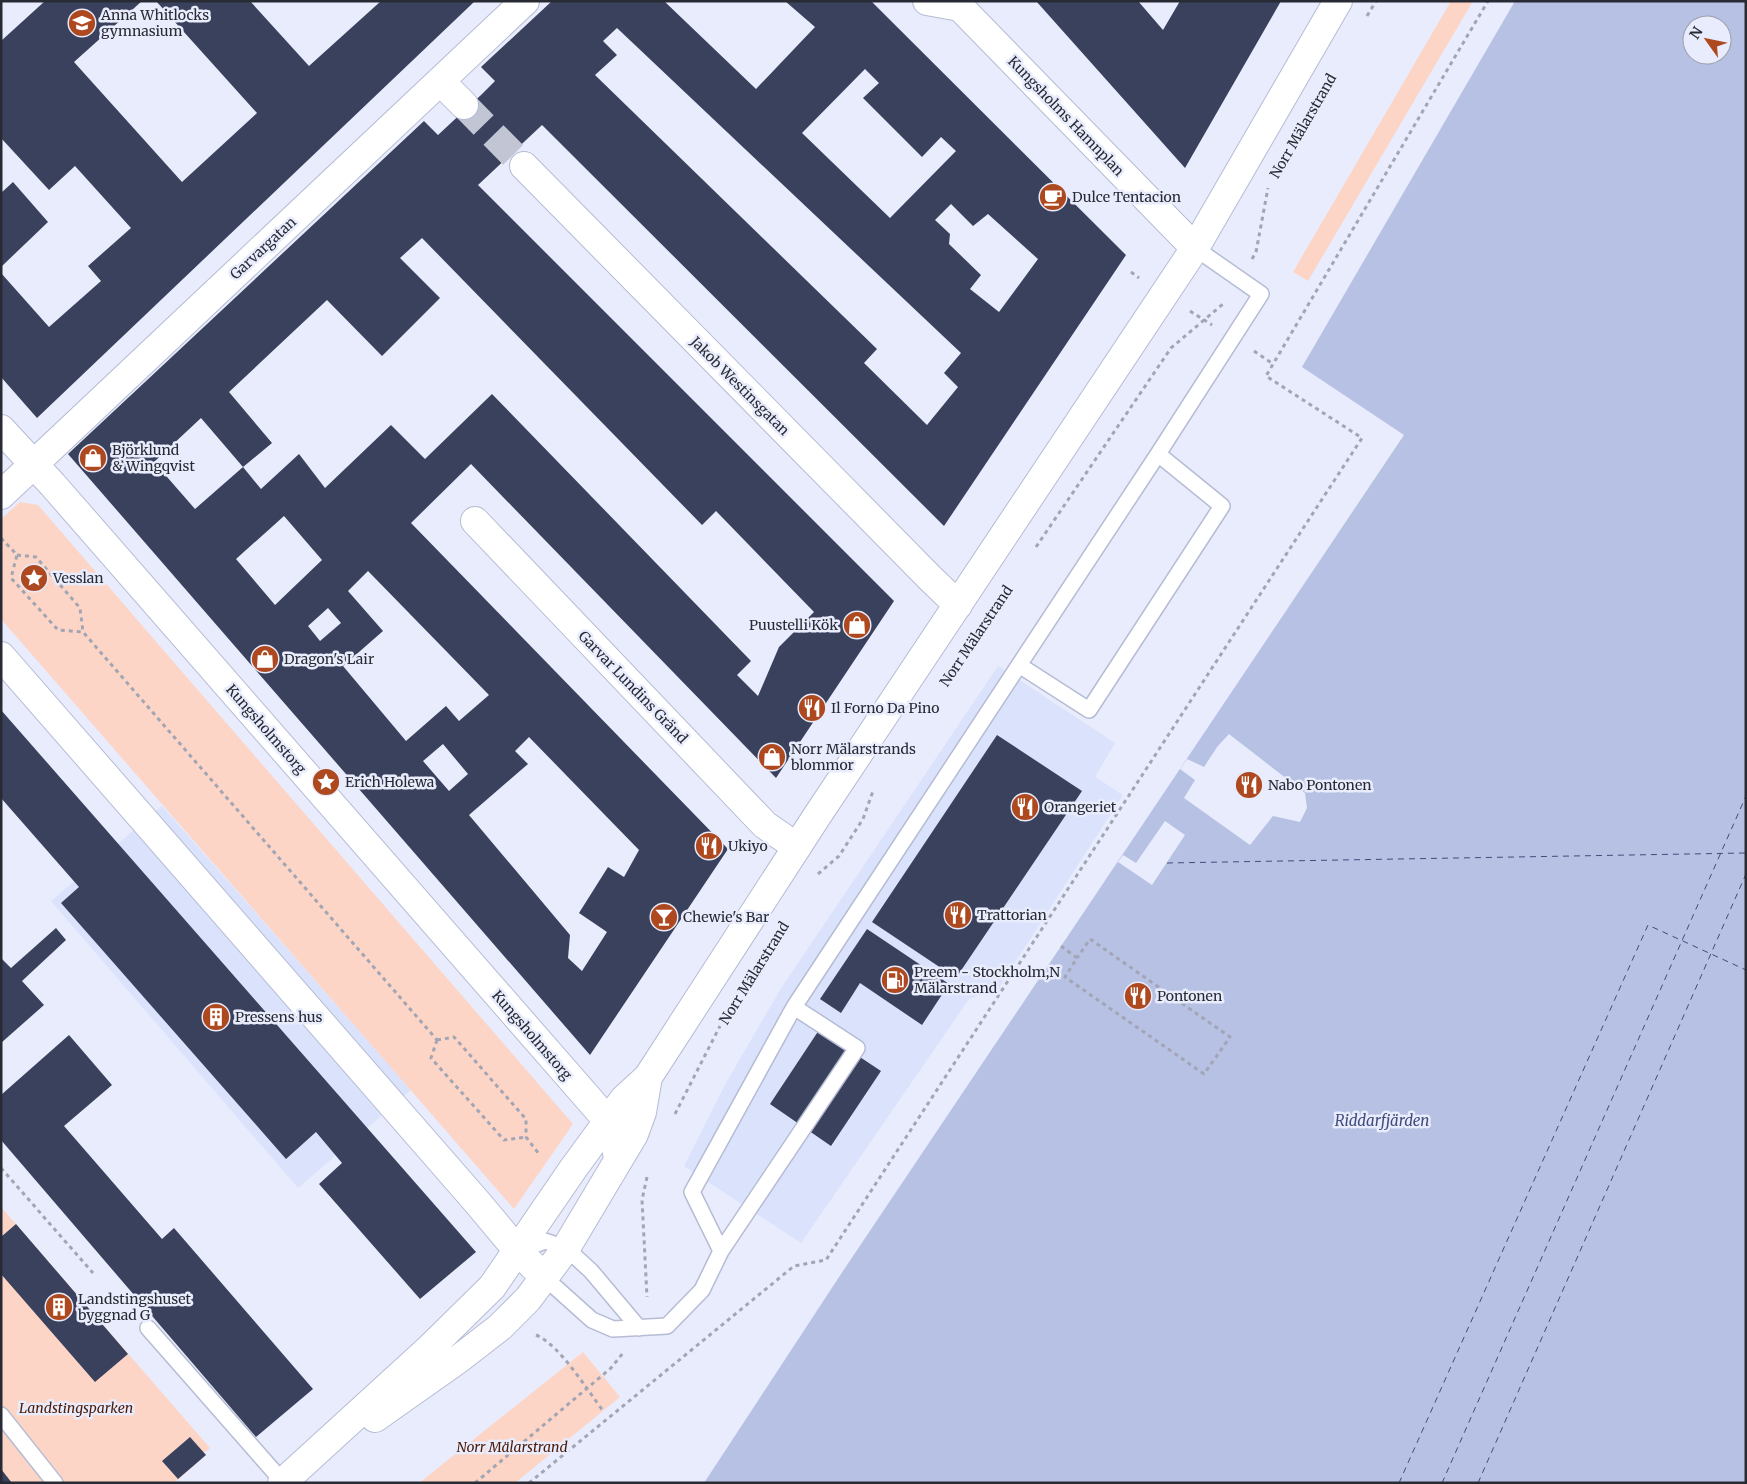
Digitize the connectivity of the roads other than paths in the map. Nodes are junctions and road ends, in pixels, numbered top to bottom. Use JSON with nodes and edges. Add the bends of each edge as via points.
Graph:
{"nodes":[{"id":1,"x":526,"y":1,"type":"edge"},
{"id":2,"x":927,"y":1,"type":"edge"},
{"id":3,"x":1338,"y":1,"type":"edge"},
{"id":4,"x":440,"y":81,"type":"junction"},
{"id":5,"x":464,"y":105,"type":"tunnel mouth"},
{"id":6,"x":524,"y":166,"type":"tunnel mouth"},
{"id":7,"x":1195,"y":248,"type":"junction"},
{"id":8,"x":1,"y":429,"type":"edge"},
{"id":9,"x":1158,"y":454,"type":"junction"},
{"id":10,"x":34,"y":464,"type":"junction"},
{"id":11,"x":1,"y":495,"type":"edge"},
{"id":12,"x":475,"y":521,"type":"dead end"},
{"id":13,"x":958,"y":605,"type":"junction"},
{"id":14,"x":1,"y":656,"type":"edge"},
{"id":15,"x":1019,"y":665,"type":"junction"},
{"id":16,"x":797,"y":847,"type":"junction"},
{"id":17,"x":794,"y":1007,"type":"junction"},
{"id":18,"x":648,"y":1078,"type":"junction"},
{"id":19,"x":608,"y":1121,"type":"junction"},
{"id":20,"x":618,"y":1160,"type":"junction"},
{"id":21,"x":566,"y":1248,"type":"junction"},
{"id":22,"x":518,"y":1251,"type":"junction"},
{"id":23,"x":721,"y":1252,"type":"junction"},
{"id":24,"x":544,"y":1277,"type":"junction"},
{"id":25,"x":148,"y":1328,"type":"dead end"},
{"id":26,"x":639,"y":1328,"type":"junction"},
{"id":27,"x":1,"y":1416,"type":"edge"},
{"id":28,"x":283,"y":1482,"type":"edge"},
{"id":29,"x":54,"y":1483,"type":"edge"}],
"edges":[{"from":1,"to":4,"type":"street","name":"Garvargatan"},
{"from":2,"to":7,"type":"street","name":"Kungsholms Hamnplan","via":[[960,6]]},
{"from":3,"to":7,"type":"street"},
{"from":4,"to":5,"type":"street"},
{"from":4,"to":10,"type":"street","name":"Garvargatan"},
{"from":6,"to":13,"type":"street","name":"Jakob Westinsgatan"},
{"from":7,"to":9,"type":"lane","via":[[1261,294]]},
{"from":7,"to":13,"type":"street"},
{"from":8,"to":10,"type":"street","name":"Kungsholmstorg"},
{"from":9,"to":15,"type":"lane"},
{"from":9,"to":15,"type":"lane","via":[[1222,506],[1089,710]]},
{"from":10,"to":11,"type":"street","name":"Garvargatan"},
{"from":10,"to":19,"type":"street","name":"Kungsholmstorg"},
{"from":12,"to":16,"type":"street","name":"Garvar Lundins Gränd","via":[[765,825]]},
{"from":13,"to":16,"type":"street"},
{"from":14,"to":22,"type":"street"},
{"from":15,"to":17,"type":"lane"},
{"from":16,"to":18,"type":"street"},
{"from":17,"to":23,"type":"lane","via":[[692,1192]]},
{"from":17,"to":23,"type":"lane","via":[[857,1048]]},
{"from":18,"to":19,"type":"street","via":[[624,1099]]},
{"from":18,"to":20,"type":"street","via":[[634,1134]]},
{"from":19,"to":20,"type":"street","via":[[615,1136]]},
{"from":19,"to":22,"type":"street"},
{"from":20,"to":21,"type":"street"},
{"from":21,"to":22,"type":"lane","via":[[545,1241]]},
{"from":21,"to":24,"type":"street"},
{"from":21,"to":26,"type":"lane","via":[[591,1271]]},
{"from":22,"to":24,"type":"street"},
{"from":22,"to":28,"type":"street","via":[[492,1287],[431,1347]]},
{"from":23,"to":26,"type":"lane","via":[[702,1290],[666,1326]]},
{"from":24,"to":26,"type":"lane","via":[[592,1320],[613,1330]]},
{"from":24,"to":28,"type":"street","via":[[528,1299],[500,1327]]},
{"from":25,"to":28,"type":"lane"},
{"from":27,"to":29,"type":"lane"}]}
